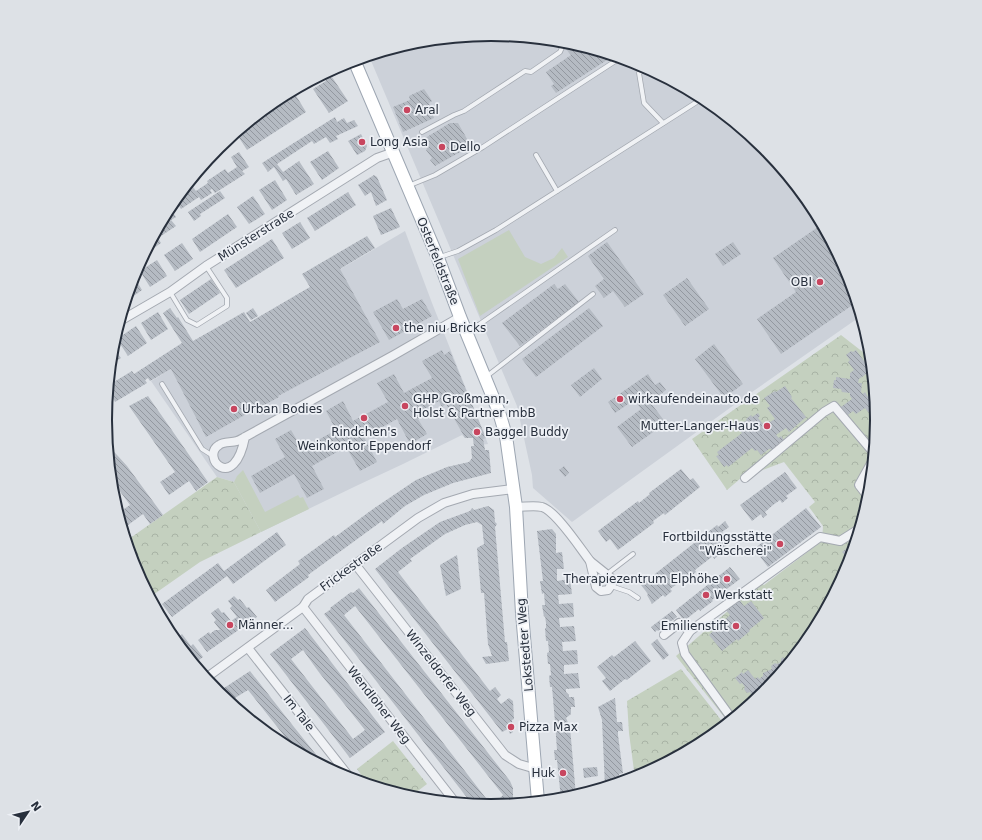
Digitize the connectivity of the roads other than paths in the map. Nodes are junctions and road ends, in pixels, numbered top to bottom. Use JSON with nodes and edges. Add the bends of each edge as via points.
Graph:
{"nodes":[{"id":1,"x":562,"y":48,"type":"edge"},
{"id":2,"x":614,"y":62,"type":"edge"},
{"id":3,"x":357,"y":66,"type":"edge"},
{"id":4,"x":640,"y":72,"type":"edge"},
{"id":5,"x":697,"y":102,"type":"edge"},
{"id":6,"x":663,"y":123,"type":"junction"},
{"id":7,"x":422,"y":132,"type":"dead end"},
{"id":8,"x":394,"y":152,"type":"junction"},
{"id":9,"x":536,"y":154,"type":"dead end"},
{"id":10,"x":408,"y":186,"type":"junction"},
{"id":11,"x":557,"y":191,"type":"junction"},
{"id":12,"x":615,"y":230,"type":"dead end"},
{"id":13,"x":438,"y":258,"type":"junction"},
{"id":14,"x":206,"y":266,"type":"junction"},
{"id":15,"x":170,"y":292,"type":"junction"},
{"id":16,"x":593,"y":294,"type":"dead end"},
{"id":17,"x":126,"y":317,"type":"edge"},
{"id":18,"x":460,"y":317,"type":"junction"},
{"id":19,"x":466,"y":331,"type":"junction"},
{"id":20,"x":485,"y":377,"type":"junction"},
{"id":21,"x":162,"y":384,"type":"dead end"},
{"id":22,"x":245,"y":437,"type":"junction"},
{"id":23,"x":869,"y":447,"type":"edge"},
{"id":24,"x":213,"y":456,"type":"junction"},
{"id":25,"x":867,"y":471,"type":"edge"},
{"id":26,"x":744,"y":478,"type":"dead end"},
{"id":27,"x":513,"y":489,"type":"junction"},
{"id":28,"x":864,"y":491,"type":"edge"},
{"id":29,"x":516,"y":507,"type":"junction"},
{"id":30,"x":853,"y":533,"type":"edge"},
{"id":31,"x":634,"y":554,"type":"dead end"},
{"id":32,"x":590,"y":561,"type":"junction"},
{"id":33,"x":355,"y":564,"type":"junction"},
{"id":34,"x":607,"y":574,"type":"junction"},
{"id":35,"x":611,"y":586,"type":"junction"},
{"id":36,"x":638,"y":598,"type":"dead end"},
{"id":37,"x":303,"y":607,"type":"junction"},
{"id":38,"x":690,"y":631,"type":"junction"},
{"id":39,"x":664,"y":635,"type":"dead end"},
{"id":40,"x":248,"y":648,"type":"junction"},
{"id":41,"x":211,"y":675,"type":"edge"},
{"id":42,"x":729,"y":715,"type":"edge"},
{"id":43,"x":343,"y":769,"type":"edge"},
{"id":44,"x":536,"y":770,"type":"junction"},
{"id":45,"x":538,"y":796,"type":"edge"},
{"id":46,"x":451,"y":797,"type":"edge"}],
"edges":[{"from":1,"to":7,"type":"lane","via":[[560,52],[531,72],[525,71],[464,111]]},
{"from":2,"to":10,"type":"lane","via":[[483,147],[434,175]]},
{"from":3,"to":8,"type":"main road","name":"Osterfeldstraße"},
{"from":4,"to":6,"type":"lane","via":[[644,103]]},
{"from":5,"to":6,"type":"lane"},
{"from":6,"to":11,"type":"lane"},
{"from":8,"to":10,"type":"main road","name":"Osterfeldstraße"},
{"from":8,"to":14,"type":"street","name":"Münsterstraße","via":[[378,158]]},
{"from":9,"to":11,"type":"lane"},
{"from":10,"to":13,"type":"main road","name":"Osterfeldstraße"},
{"from":11,"to":13,"type":"lane","via":[[496,230],[458,251]]},
{"from":12,"to":19,"type":"lane","via":[[480,324]]},
{"from":13,"to":18,"type":"main road","name":"Osterfeldstraße"},
{"from":14,"to":15,"type":"street","name":"Münsterstraße"},
{"from":14,"to":15,"type":"lane","via":[[227,298],[227,306],[197,325],[187,320]]},
{"from":15,"to":17,"type":"street","name":"Münsterstraße"},
{"from":16,"to":20,"type":"lane"},
{"from":18,"to":19,"type":"main road","name":"Osterfeldstraße"},
{"from":18,"to":22,"type":"street"},
{"from":19,"to":20,"type":"main road","name":"Osterfeldstraße"},
{"from":20,"to":27,"type":"main road","name":"Osterfeldstraße","via":[[506,436]]},
{"from":21,"to":24,"type":"lane","via":[[202,449]]},
{"from":22,"to":24,"type":"street","via":[[218,445]]},
{"from":22,"to":24,"type":"street","via":[[237,461],[228,468],[219,466]]},
{"from":23,"to":26,"type":"street","via":[[834,406]]},
{"from":25,"to":28,"type":"street","via":[[859,485]]},
{"from":27,"to":29,"type":"main road","name":"Lokstedter Weg"},
{"from":27,"to":33,"type":"street","name":"Frickestraße","via":[[473,494],[444,503],[418,518]]},
{"from":29,"to":32,"type":"street","via":[[536,506],[549,511],[559,520]]},
{"from":29,"to":44,"type":"main road","name":"Lokstedter Weg","via":[[522,613]]},
{"from":30,"to":38,"type":"street","via":[[840,541],[820,537]]},
{"from":31,"to":34,"type":"lane"},
{"from":32,"to":34,"type":"street"},
{"from":32,"to":35,"type":"street","via":[[598,590],[605,591]]},
{"from":33,"to":37,"type":"street","name":"Frickestraße","via":[[308,599]]},
{"from":33,"to":44,"type":"street","name":"Winzeldorfer Weg","via":[[505,755],[519,764]]},
{"from":34,"to":35,"type":"street","via":[[611,579]]},
{"from":35,"to":36,"type":"lane"},
{"from":37,"to":40,"type":"street","name":"Frickestraße"},
{"from":37,"to":46,"type":"street","name":"Wendloher Weg"},
{"from":38,"to":39,"type":"street","via":[[679,623]]},
{"from":38,"to":42,"type":"street","via":[[682,643],[685,654]]},
{"from":40,"to":41,"type":"street","name":"Frickestraße"},
{"from":40,"to":43,"type":"street","name":"Im Tale"},
{"from":44,"to":45,"type":"main road","name":"Lokstedter Weg"}]}
